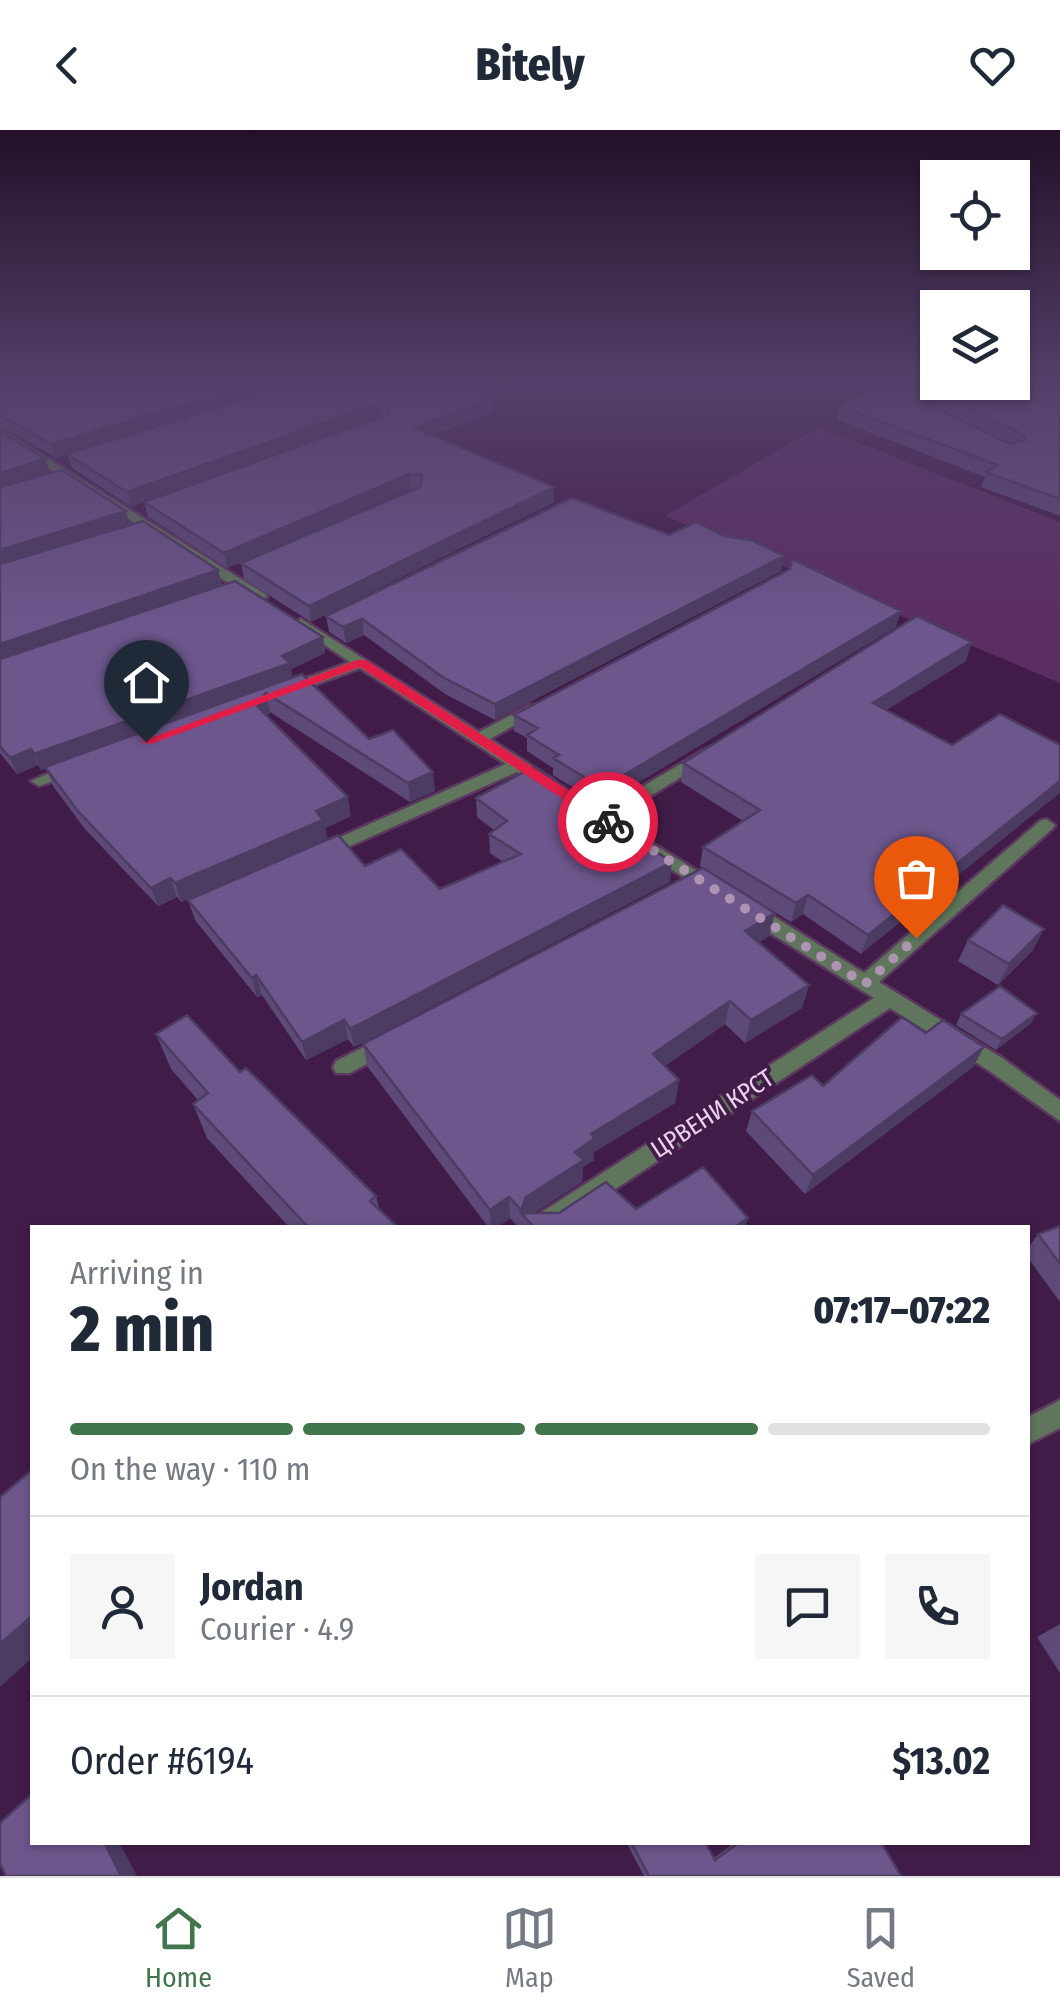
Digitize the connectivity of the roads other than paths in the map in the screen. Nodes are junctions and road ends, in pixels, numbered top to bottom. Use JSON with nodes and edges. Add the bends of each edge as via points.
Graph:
{"nodes":[{"id":1,"x":56,"y":466,"type":"edge"},
{"id":2,"x":150,"y":508,"type":"edge"},
{"id":3,"x":132,"y":515,"type":"junction"},
{"id":4,"x":152,"y":527,"type":"junction"},
{"id":5,"x":133,"y":533,"type":"edge"},
{"id":6,"x":330,"y":622,"type":"edge"},
{"id":7,"x":312,"y":630,"type":"junction"},
{"id":8,"x":362,"y":663,"type":"junction"},
{"id":9,"x":272,"y":696,"type":"edge"},
{"id":10,"x":546,"y":703,"type":"edge"},
{"id":11,"x":479,"y":738,"type":"junction"},
{"id":12,"x":719,"y":746,"type":"edge"},
{"id":13,"x":92,"y":761,"type":"edge"},
{"id":14,"x":518,"y":765,"type":"junction"},
{"id":15,"x":38,"y":781,"type":"dead end"},
{"id":16,"x":568,"y":797,"type":"edge"},
{"id":17,"x":585,"y":808,"type":"edge"},
{"id":18,"x":602,"y":818,"type":"junction"},
{"id":19,"x":1046,"y":825,"type":"dead end"},
{"id":20,"x":618,"y":828,"type":"edge"},
{"id":21,"x":634,"y":838,"type":"edge"},
{"id":22,"x":292,"y":865,"type":"edge"},
{"id":23,"x":865,"y":984,"type":"junction"},
{"id":24,"x":888,"y":998,"type":"junction"},
{"id":25,"x":411,"y":1031,"type":"edge"},
{"id":26,"x":343,"y":1067,"type":"dead end"},
{"id":27,"x":1060,"y":1112,"type":"edge"},
{"id":28,"x":541,"y":1225,"type":"edge"},
{"id":29,"x":1060,"y":1413,"type":"edge"},
{"id":30,"x":1030,"y":1430,"type":"edge"}],
"edges":[{"from":1,"to":3,"type":"street"},
{"from":2,"to":3,"type":"street"},
{"from":3,"to":4,"type":"street"},
{"from":4,"to":5,"type":"street"},
{"from":4,"to":7,"type":"street"},
{"from":6,"to":7,"type":"street"},
{"from":7,"to":8,"type":"street"},
{"from":8,"to":9,"type":"street"},
{"from":8,"to":11,"type":"street"},
{"from":10,"to":11,"type":"street"},
{"from":11,"to":14,"type":"street"},
{"from":12,"to":18,"type":"street"},
{"from":13,"to":15,"type":"street"},
{"from":14,"to":16,"type":"street"},
{"from":14,"to":22,"type":"street"},
{"from":17,"to":18,"type":"street"},
{"from":18,"to":20,"type":"street"},
{"from":19,"to":23,"type":"street"},
{"from":21,"to":23,"type":"street","via":[[691,884]]},
{"from":23,"to":24,"type":"street"},
{"from":24,"to":27,"type":"street"},
{"from":24,"to":28,"type":"street","name":"ЦРВЕНИ КРСТ"},
{"from":25,"to":26,"type":"street"},
{"from":29,"to":30,"type":"street"}]}
